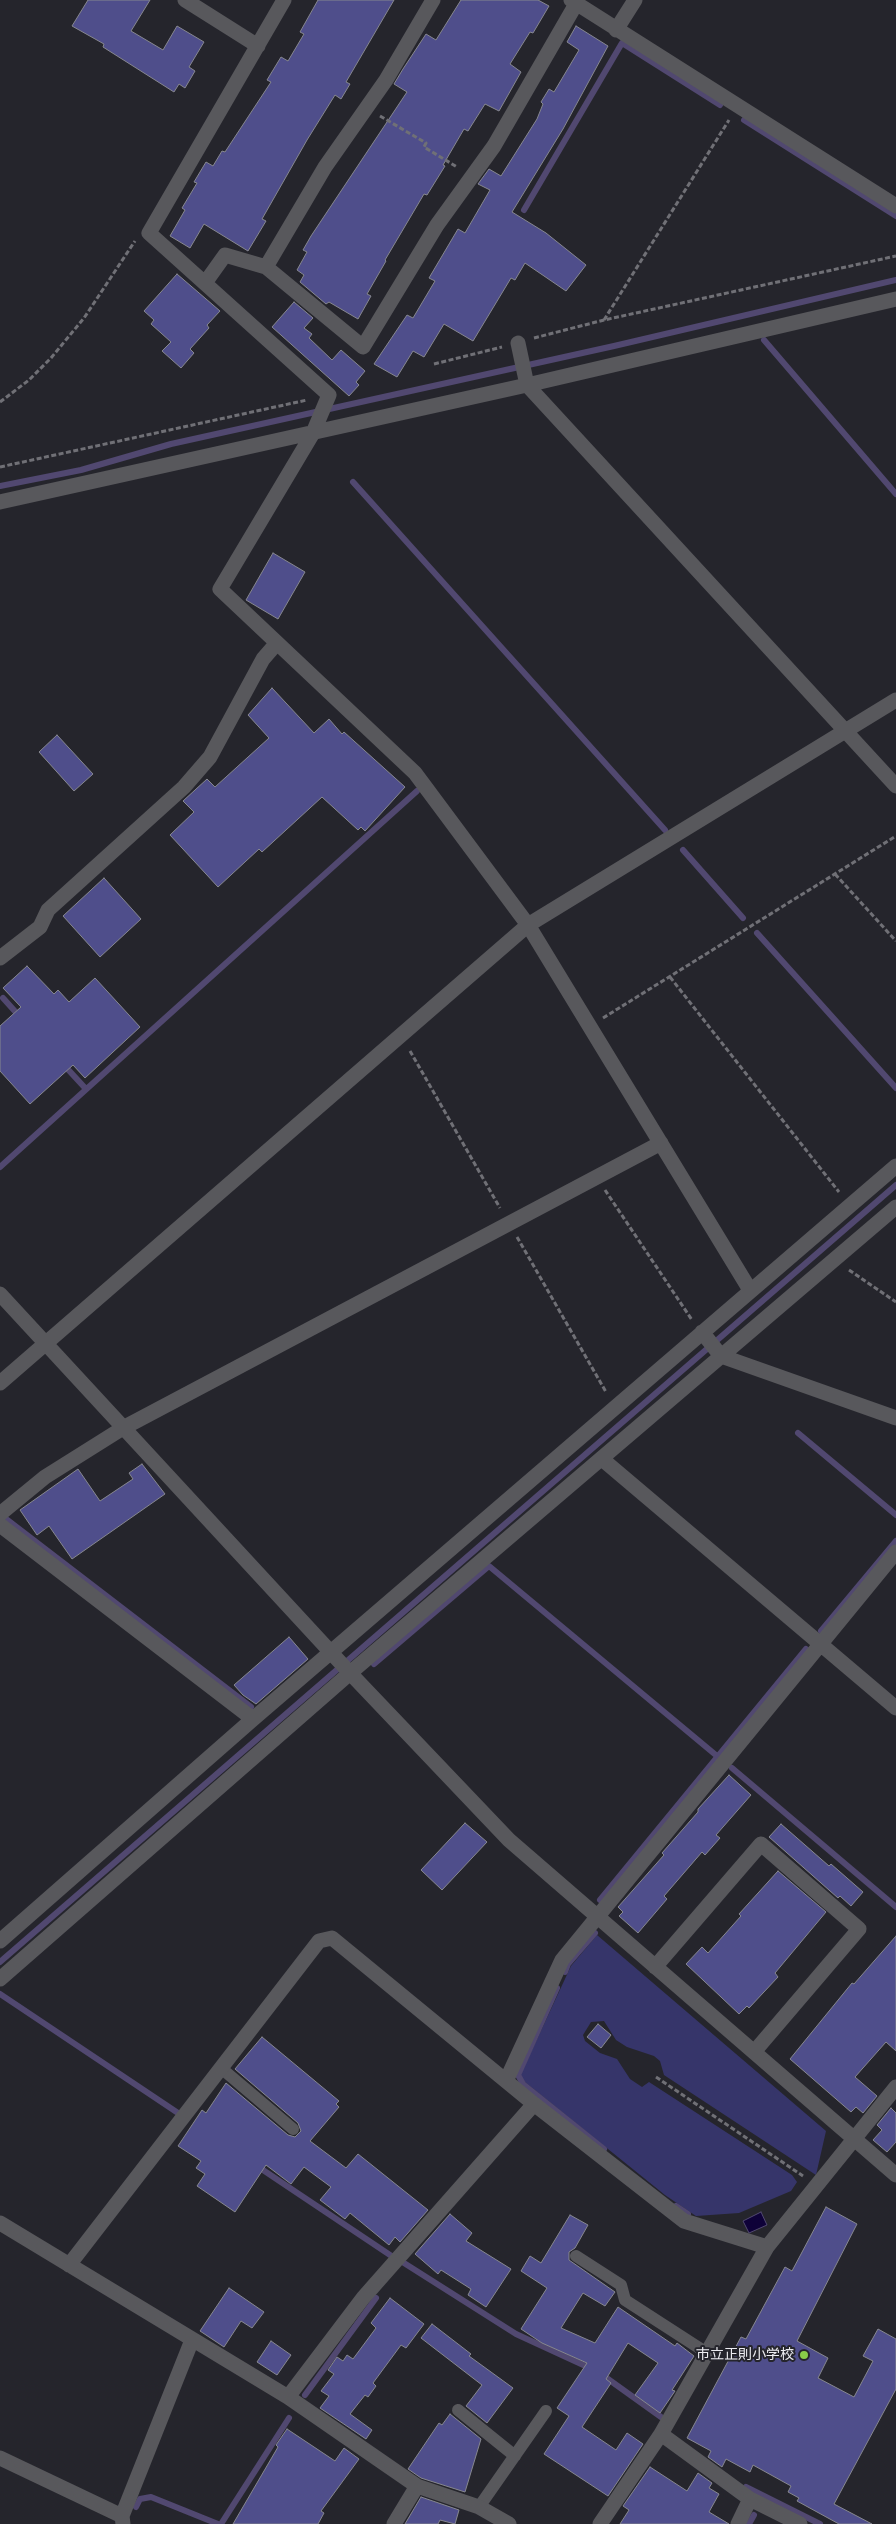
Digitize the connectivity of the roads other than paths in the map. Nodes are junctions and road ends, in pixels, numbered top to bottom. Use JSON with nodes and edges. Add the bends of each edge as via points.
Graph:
{"nodes":[{"id":1,"x":185,"y":0,"type":"edge"},
{"id":2,"x":284,"y":0,"type":"edge"},
{"id":3,"x":433,"y":0,"type":"edge"},
{"id":4,"x":634,"y":0,"type":"edge"},
{"id":5,"x":574,"y":2,"type":"edge"},
{"id":6,"x":616,"y":30,"type":"junction"},
{"id":7,"x":258,"y":46,"type":"junction"},
{"id":8,"x":896,"y":206,"type":"edge"},
{"id":9,"x":266,"y":267,"type":"junction"},
{"id":10,"x":205,"y":283,"type":"junction"},
{"id":11,"x":896,"y":299,"type":"edge"},
{"id":12,"x":519,"y":345,"type":"road end"},
{"id":13,"x":526,"y":381,"type":"junction"},
{"id":14,"x":314,"y":429,"type":"junction"},
{"id":15,"x":0,"y":502,"type":"edge"},
{"id":16,"x":276,"y":644,"type":"junction"},
{"id":17,"x":896,"y":700,"type":"edge"},
{"id":18,"x":846,"y":731,"type":"junction"},
{"id":19,"x":896,"y":786,"type":"edge"},
{"id":20,"x":528,"y":925,"type":"junction"},
{"id":21,"x":0,"y":958,"type":"edge"},
{"id":22,"x":661,"y":1143,"type":"junction"},
{"id":23,"x":896,"y":1166,"type":"edge"},
{"id":24,"x":896,"y":1207,"type":"edge"},
{"id":25,"x":750,"y":1290,"type":"junction"},
{"id":26,"x":0,"y":1294,"type":"edge"},
{"id":27,"x":702,"y":1334,"type":"junction"},
{"id":28,"x":45,"y":1343,"type":"junction"},
{"id":29,"x":719,"y":1354,"type":"junction"},
{"id":30,"x":0,"y":1383,"type":"edge"},
{"id":31,"x":896,"y":1418,"type":"edge"},
{"id":32,"x":123,"y":1428,"type":"junction"},
{"id":33,"x":602,"y":1459,"type":"junction"},
{"id":34,"x":0,"y":1514,"type":"edge"},
{"id":35,"x":0,"y":1525,"type":"edge"},
{"id":36,"x":896,"y":1552,"type":"edge"},
{"id":37,"x":820,"y":1645,"type":"junction"},
{"id":38,"x":333,"y":1653,"type":"junction"},
{"id":39,"x":349,"y":1671,"type":"junction"},
{"id":40,"x":896,"y":1708,"type":"edge"},
{"id":41,"x":253,"y":1719,"type":"junction"},
{"id":42,"x":598,"y":1918,"type":"junction"},
{"id":43,"x":0,"y":1940,"type":"edge"},
{"id":44,"x":655,"y":1967,"type":"junction"},
{"id":45,"x":0,"y":1979,"type":"edge"},
{"id":46,"x":754,"y":2052,"type":"junction"},
{"id":47,"x":221,"y":2068,"type":"junction"},
{"id":48,"x":506,"y":2081,"type":"junction"},
{"id":49,"x":896,"y":2087,"type":"edge"},
{"id":50,"x":534,"y":2104,"type":"junction"},
{"id":51,"x":294,"y":2129,"type":"dead end"},
{"id":52,"x":854,"y":2138,"type":"junction"},
{"id":53,"x":896,"y":2174,"type":"edge"},
{"id":54,"x":0,"y":2223,"type":"edge"},
{"id":55,"x":767,"y":2247,"type":"junction"},
{"id":56,"x":576,"y":2256,"type":"dead end"},
{"id":57,"x":69,"y":2265,"type":"junction"},
{"id":58,"x":192,"y":2340,"type":"junction"},
{"id":59,"x":707,"y":2353,"type":"junction"},
{"id":60,"x":288,"y":2397,"type":"junction"},
{"id":61,"x":458,"y":2410,"type":"dead end"},
{"id":62,"x":546,"y":2411,"type":"dead end"},
{"id":63,"x":661,"y":2434,"type":"junction"},
{"id":64,"x":515,"y":2456,"type":"junction"},
{"id":65,"x":2,"y":2463,"type":"edge"},
{"id":66,"x":417,"y":2486,"type":"junction"},
{"id":67,"x":750,"y":2499,"type":"junction"},
{"id":68,"x":478,"y":2507,"type":"junction"},
{"id":69,"x":123,"y":2520,"type":"edge"},
{"id":70,"x":394,"y":2524,"type":"edge"},
{"id":71,"x":509,"y":2524,"type":"edge"},
{"id":72,"x":600,"y":2524,"type":"edge"},
{"id":73,"x":738,"y":2524,"type":"edge"},
{"id":74,"x":800,"y":2524,"type":"edge"}],
"edges":[{"from":1,"to":7,"type":"street"},
{"from":2,"to":7,"type":"street"},
{"from":3,"to":9,"type":"street","via":[[386,80],[325,167]]},
{"from":4,"to":6,"type":"street"},
{"from":5,"to":6,"type":"street"},
{"from":5,"to":9,"type":"street","via":[[494,146],[437,225],[363,347]]},
{"from":6,"to":8,"type":"street"},
{"from":7,"to":10,"type":"street","via":[[149,233]]},
{"from":9,"to":10,"type":"street","via":[[225,255]]},
{"from":10,"to":14,"type":"street","via":[[330,395]]},
{"from":11,"to":13,"type":"street"},
{"from":12,"to":13,"type":"street"},
{"from":13,"to":14,"type":"street"},
{"from":13,"to":18,"type":"street"},
{"from":14,"to":15,"type":"street"},
{"from":14,"to":16,"type":"street","via":[[220,589]]},
{"from":16,"to":20,"type":"street","via":[[415,773]]},
{"from":16,"to":21,"type":"street","via":[[263,658],[210,756],[184,787],[48,910],[40,927]]},
{"from":17,"to":18,"type":"street"},
{"from":18,"to":19,"type":"street"},
{"from":18,"to":20,"type":"street"},
{"from":20,"to":22,"type":"street"},
{"from":20,"to":28,"type":"street"},
{"from":22,"to":25,"type":"street"},
{"from":22,"to":32,"type":"street"},
{"from":23,"to":25,"type":"street"},
{"from":24,"to":29,"type":"street"},
{"from":25,"to":27,"type":"street"},
{"from":26,"to":28,"type":"street"},
{"from":27,"to":29,"type":"street"},
{"from":27,"to":38,"type":"street"},
{"from":28,"to":30,"type":"street"},
{"from":28,"to":32,"type":"street"},
{"from":29,"to":31,"type":"street"},
{"from":29,"to":33,"type":"street"},
{"from":32,"to":34,"type":"street","via":[[45,1477]]},
{"from":32,"to":38,"type":"street"},
{"from":33,"to":37,"type":"street"},
{"from":33,"to":39,"type":"street"},
{"from":35,"to":41,"type":"street"},
{"from":36,"to":37,"type":"street"},
{"from":37,"to":40,"type":"street"},
{"from":37,"to":42,"type":"street"},
{"from":38,"to":39,"type":"street"},
{"from":38,"to":41,"type":"street"},
{"from":39,"to":42,"type":"street","via":[[509,1840]]},
{"from":39,"to":45,"type":"street"},
{"from":41,"to":43,"type":"street"},
{"from":42,"to":44,"type":"street"},
{"from":42,"to":48,"type":"street","via":[[562,1960]]},
{"from":44,"to":46,"type":"street"},
{"from":44,"to":46,"type":"street","via":[[761,1844],[859,1929]]},
{"from":46,"to":52,"type":"street"},
{"from":47,"to":48,"type":"street","via":[[320,1941],[332,1938]]},
{"from":47,"to":51,"type":"lane"},
{"from":47,"to":57,"type":"street"},
{"from":48,"to":50,"type":"street"},
{"from":49,"to":52,"type":"street"},
{"from":50,"to":55,"type":"street","via":[[684,2221]]},
{"from":50,"to":60,"type":"street","via":[[363,2298]]},
{"from":52,"to":53,"type":"street"},
{"from":52,"to":55,"type":"street"},
{"from":54,"to":57,"type":"street"},
{"from":55,"to":59,"type":"street"},
{"from":56,"to":59,"type":"lane","via":[[621,2285],[625,2300]]},
{"from":57,"to":58,"type":"street"},
{"from":58,"to":60,"type":"street"},
{"from":58,"to":69,"type":"street"},
{"from":59,"to":63,"type":"street"},
{"from":60,"to":66,"type":"street"},
{"from":61,"to":64,"type":"lane"},
{"from":62,"to":64,"type":"lane"},
{"from":63,"to":67,"type":"street"},
{"from":63,"to":72,"type":"street"},
{"from":64,"to":68,"type":"lane"},
{"from":65,"to":69,"type":"street"},
{"from":66,"to":68,"type":"street"},
{"from":66,"to":70,"type":"street"},
{"from":67,"to":73,"type":"street"},
{"from":67,"to":74,"type":"street"},
{"from":68,"to":71,"type":"street"}]}
